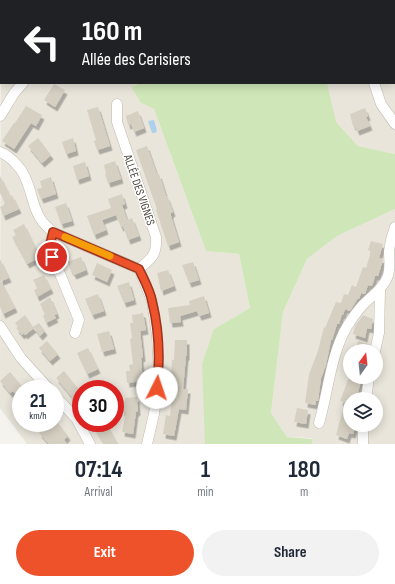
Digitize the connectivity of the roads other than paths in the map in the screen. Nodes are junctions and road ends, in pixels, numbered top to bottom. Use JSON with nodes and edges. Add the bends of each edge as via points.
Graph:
{"nodes":[{"id":1,"x":22,"y":84,"type":"edge"},
{"id":2,"x":374,"y":84,"type":"edge"},
{"id":3,"x":117,"y":104,"type":"dead end"},
{"id":4,"x":0,"y":116,"type":"edge"},
{"id":5,"x":395,"y":124,"type":"edge"},
{"id":6,"x":0,"y":152,"type":"edge"},
{"id":7,"x":395,"y":228,"type":"edge"},
{"id":8,"x":53,"y":232,"type":"junction"},
{"id":9,"x":139,"y":269,"type":"junction"},
{"id":10,"x":380,"y":290,"type":"junction"},
{"id":11,"x":0,"y":326,"type":"edge"},
{"id":12,"x":75,"y":333,"type":"dead end"},
{"id":13,"x":377,"y":344,"type":"edge"},
{"id":14,"x":41,"y":380,"type":"edge"},
{"id":15,"x":64,"y":405,"type":"edge"},
{"id":16,"x":319,"y":424,"type":"dead end"},
{"id":17,"x":363,"y":432,"type":"edge"},
{"id":18,"x":90,"y":444,"type":"edge"},
{"id":19,"x":147,"y":444,"type":"edge"},
{"id":20,"x":363,"y":444,"type":"edge"}],
"edges":[{"from":1,"to":4,"type":"street"},
{"from":2,"to":5,"type":"street","via":[[381,104]]},
{"from":3,"to":9,"type":"street","name":"ALLÉE DES VIGNES","via":[[117,122],[156,237],[153,257]]},
{"from":6,"to":8,"type":"street","via":[[12,160],[21,171],[40,218]]},
{"from":7,"to":10,"type":"street","via":[[390,244],[389,271]]},
{"from":8,"to":9,"type":"street"},
{"from":8,"to":12,"type":"street","via":[[50,245],[52,257],[79,320]]},
{"from":9,"to":19,"type":"street","via":[[152,301],[159,376]]},
{"from":10,"to":13,"type":"street"},
{"from":10,"to":16,"type":"street","via":[[348,324],[341,338]]},
{"from":11,"to":14,"type":"street","via":[[21,358]]},
{"from":15,"to":18,"type":"street","via":[[76,418]]},
{"from":17,"to":20,"type":"street"}]}
